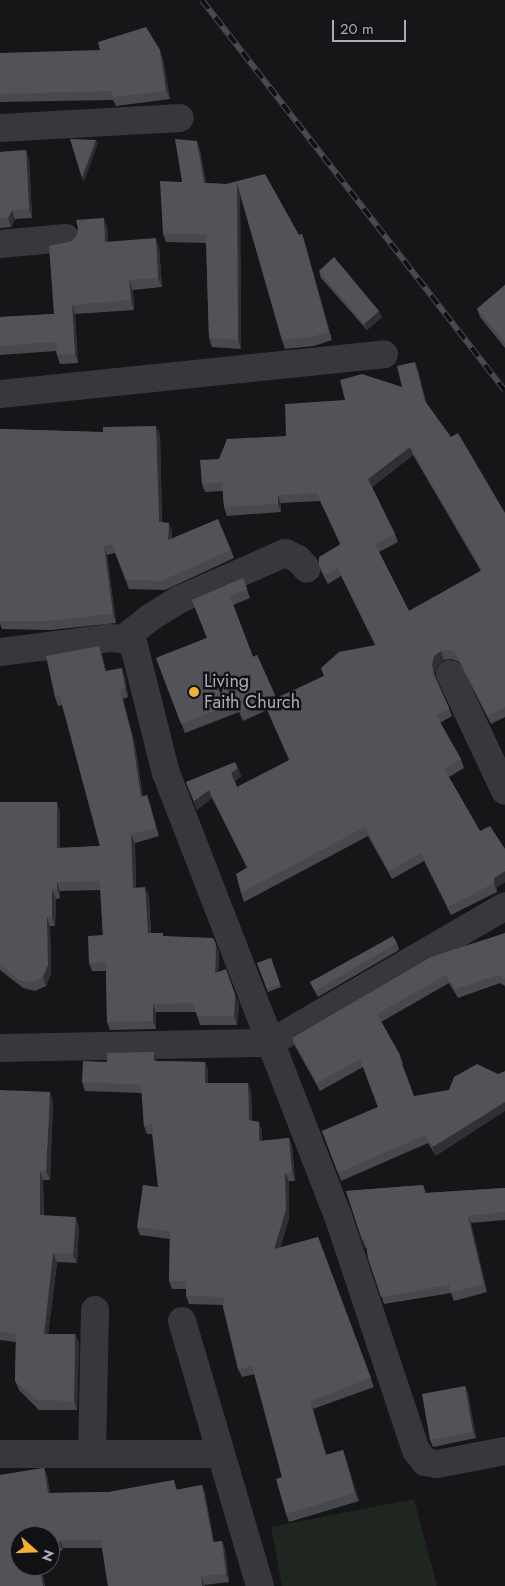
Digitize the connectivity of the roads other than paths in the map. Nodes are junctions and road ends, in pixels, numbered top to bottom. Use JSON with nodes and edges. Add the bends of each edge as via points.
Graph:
{"nodes":[{"id":1,"x":180,"y":118,"type":"dead end"},
{"id":2,"x":0,"y":128,"type":"edge"},
{"id":3,"x":66,"y":238,"type":"dead end"},
{"id":4,"x":0,"y":244,"type":"edge"},
{"id":5,"x":384,"y":354,"type":"dead end"},
{"id":6,"x":0,"y":394,"type":"edge"},
{"id":7,"x":306,"y":569,"type":"dead end"},
{"id":8,"x":123,"y":639,"type":"junction"},
{"id":9,"x":0,"y":652,"type":"edge"},
{"id":10,"x":450,"y":674,"type":"dead end"},
{"id":11,"x":505,"y":791,"type":"edge"},
{"id":12,"x":505,"y":906,"type":"edge"},
{"id":13,"x":270,"y":1043,"type":"junction"},
{"id":14,"x":0,"y":1048,"type":"edge"},
{"id":15,"x":95,"y":1310,"type":"dead end"},
{"id":16,"x":182,"y":1321,"type":"dead end"},
{"id":17,"x":505,"y":1451,"type":"edge"},
{"id":18,"x":0,"y":1454,"type":"edge"},
{"id":19,"x":92,"y":1454,"type":"junction"},
{"id":20,"x":221,"y":1454,"type":"junction"},
{"id":21,"x":260,"y":1586,"type":"edge"}],
"edges":[{"from":1,"to":2,"type":"street"},
{"from":3,"to":4,"type":"street"},
{"from":5,"to":6,"type":"street"},
{"from":7,"to":8,"type":"street","via":[[298,559],[285,553],[178,600]]},
{"from":8,"to":9,"type":"street"},
{"from":8,"to":13,"type":"street","via":[[134,646],[166,773]]},
{"from":10,"to":11,"type":"street"},
{"from":12,"to":13,"type":"street"},
{"from":13,"to":14,"type":"street"},
{"from":13,"to":17,"type":"street","via":[[337,1213],[416,1450],[424,1462],[437,1464]]},
{"from":15,"to":19,"type":"street"},
{"from":16,"to":20,"type":"street"},
{"from":18,"to":19,"type":"street"},
{"from":19,"to":20,"type":"street"},
{"from":20,"to":21,"type":"street"}]}
